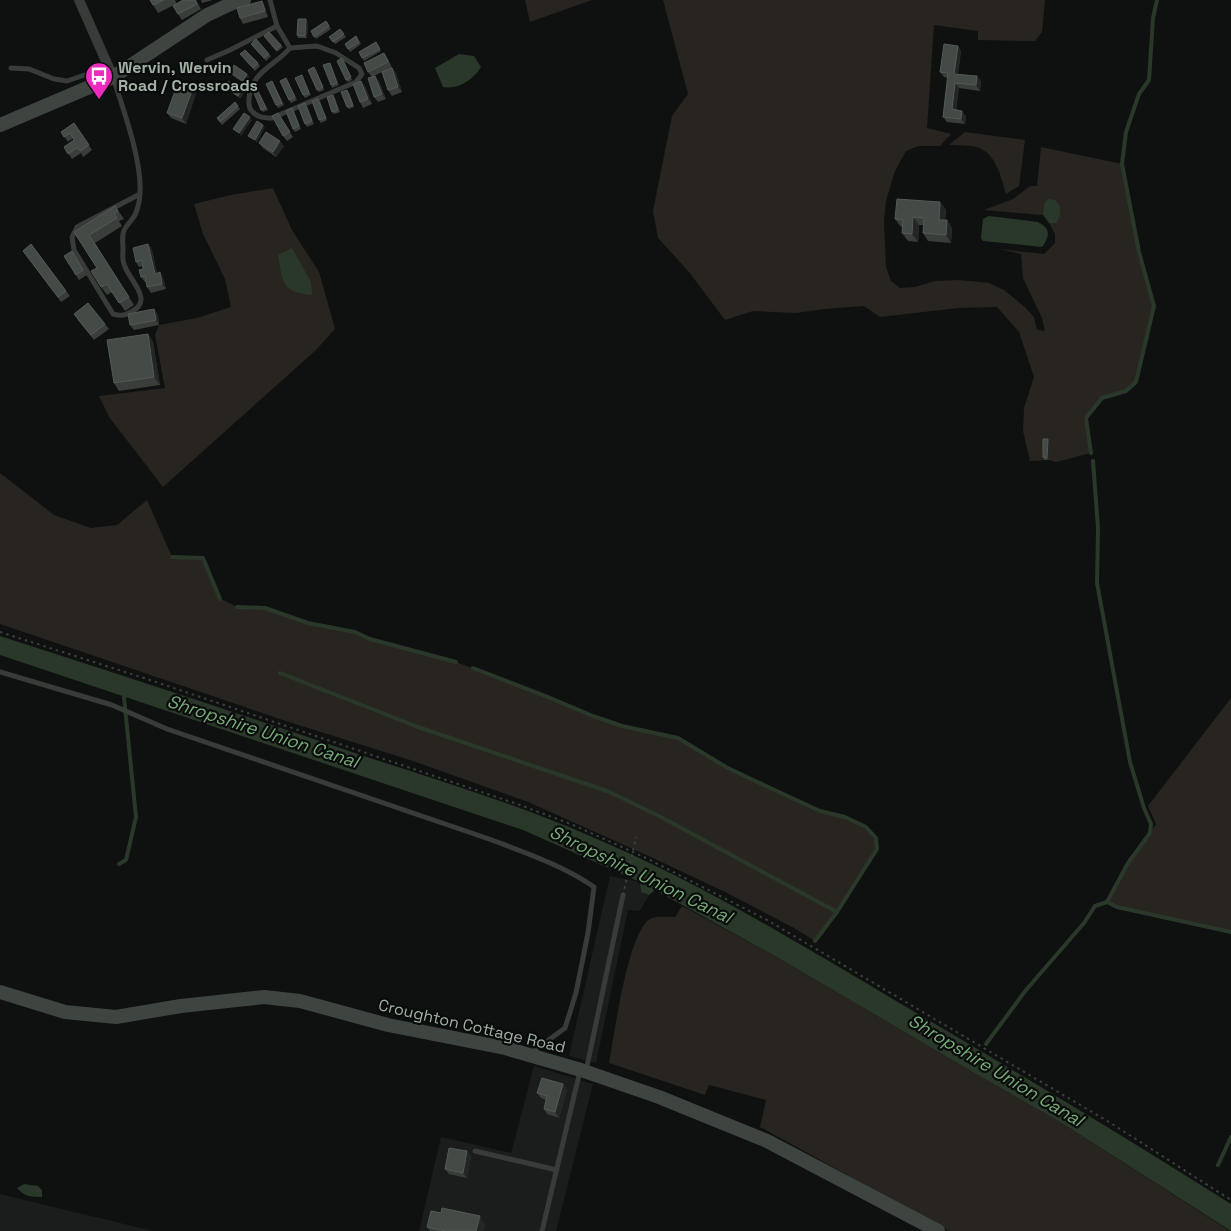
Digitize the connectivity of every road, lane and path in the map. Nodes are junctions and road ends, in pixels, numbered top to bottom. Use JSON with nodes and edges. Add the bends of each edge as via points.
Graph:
{"nodes":[{"id":1,"x":79,"y":0,"type":"edge"},
{"id":2,"x":244,"y":0,"type":"edge"},
{"id":3,"x":270,"y":0,"type":"edge"},
{"id":4,"x":277,"y":26,"type":"junction"},
{"id":5,"x":290,"y":48,"type":"junction"},
{"id":6,"x":207,"y":60,"type":"dead end"},
{"id":7,"x":11,"y":68,"type":"dead end"},
{"id":8,"x":111,"y":72,"type":"junction"},
{"id":9,"x":0,"y":125,"type":"edge"},
{"id":10,"x":140,"y":194,"type":"junction"},
{"id":11,"x":0,"y":632,"type":"edge"},
{"id":12,"x":0,"y":672,"type":"edge"},
{"id":13,"x":636,"y":837,"type":"dead end"},
{"id":14,"x":623,"y":895,"type":"joint"},
{"id":15,"x":0,"y":992,"type":"edge"},
{"id":16,"x":529,"y":1054,"type":"junction"},
{"id":17,"x":583,"y":1071,"type":"junction"},
{"id":18,"x":474,"y":1151,"type":"dead end"},
{"id":19,"x":556,"y":1170,"type":"junction"},
{"id":20,"x":1231,"y":1200,"type":"edge"},
{"id":21,"x":542,"y":1231,"type":"edge"},
{"id":22,"x":938,"y":1231,"type":"edge"}],
"edges":[{"from":1,"to":8,"type":"street"},
{"from":2,"to":8,"type":"street","via":[[207,15]]},
{"from":3,"to":4,"type":"lane"},
{"from":4,"to":5,"type":"lane"},
{"from":4,"to":6,"type":"lane"},
{"from":5,"to":5,"type":"lane","via":[[317,46],[353,63],[362,74],[356,82],[272,118],[262,118],[249,107],[256,78]]},
{"from":7,"to":8,"type":"lane","via":[[29,69],[67,81]]},
{"from":8,"to":9,"type":"street"},
{"from":8,"to":10,"type":"lane","via":[[140,172]]},
{"from":10,"to":10,"type":"lane","via":[[134,217],[125,227],[122,252],[124,266],[141,301],[137,309],[119,316],[113,314],[74,250],[72,237],[77,227]]},
{"from":11,"to":20,"type":"path","via":[[520,805],[644,857],[767,920],[1109,1122]]},
{"from":12,"to":16,"type":"lane","via":[[112,705],[167,730],[492,840],[582,878],[594,887],[576,993],[565,1028]]},
{"from":13,"to":14,"type":"path","bridge":true},
{"from":14,"to":17,"type":"lane"},
{"from":15,"to":16,"type":"street","name":"Croughton Cottage Road","via":[[64,1012],[116,1017],[264,996],[300,1001],[388,1025]]},
{"from":16,"to":17,"type":"street","name":"Croughton Cottage Road"},
{"from":17,"to":19,"type":"lane"},
{"from":17,"to":22,"type":"street","name":"Croughton Cottage Road","via":[[767,1141]]},
{"from":18,"to":19,"type":"lane"},
{"from":19,"to":21,"type":"lane"}]}
